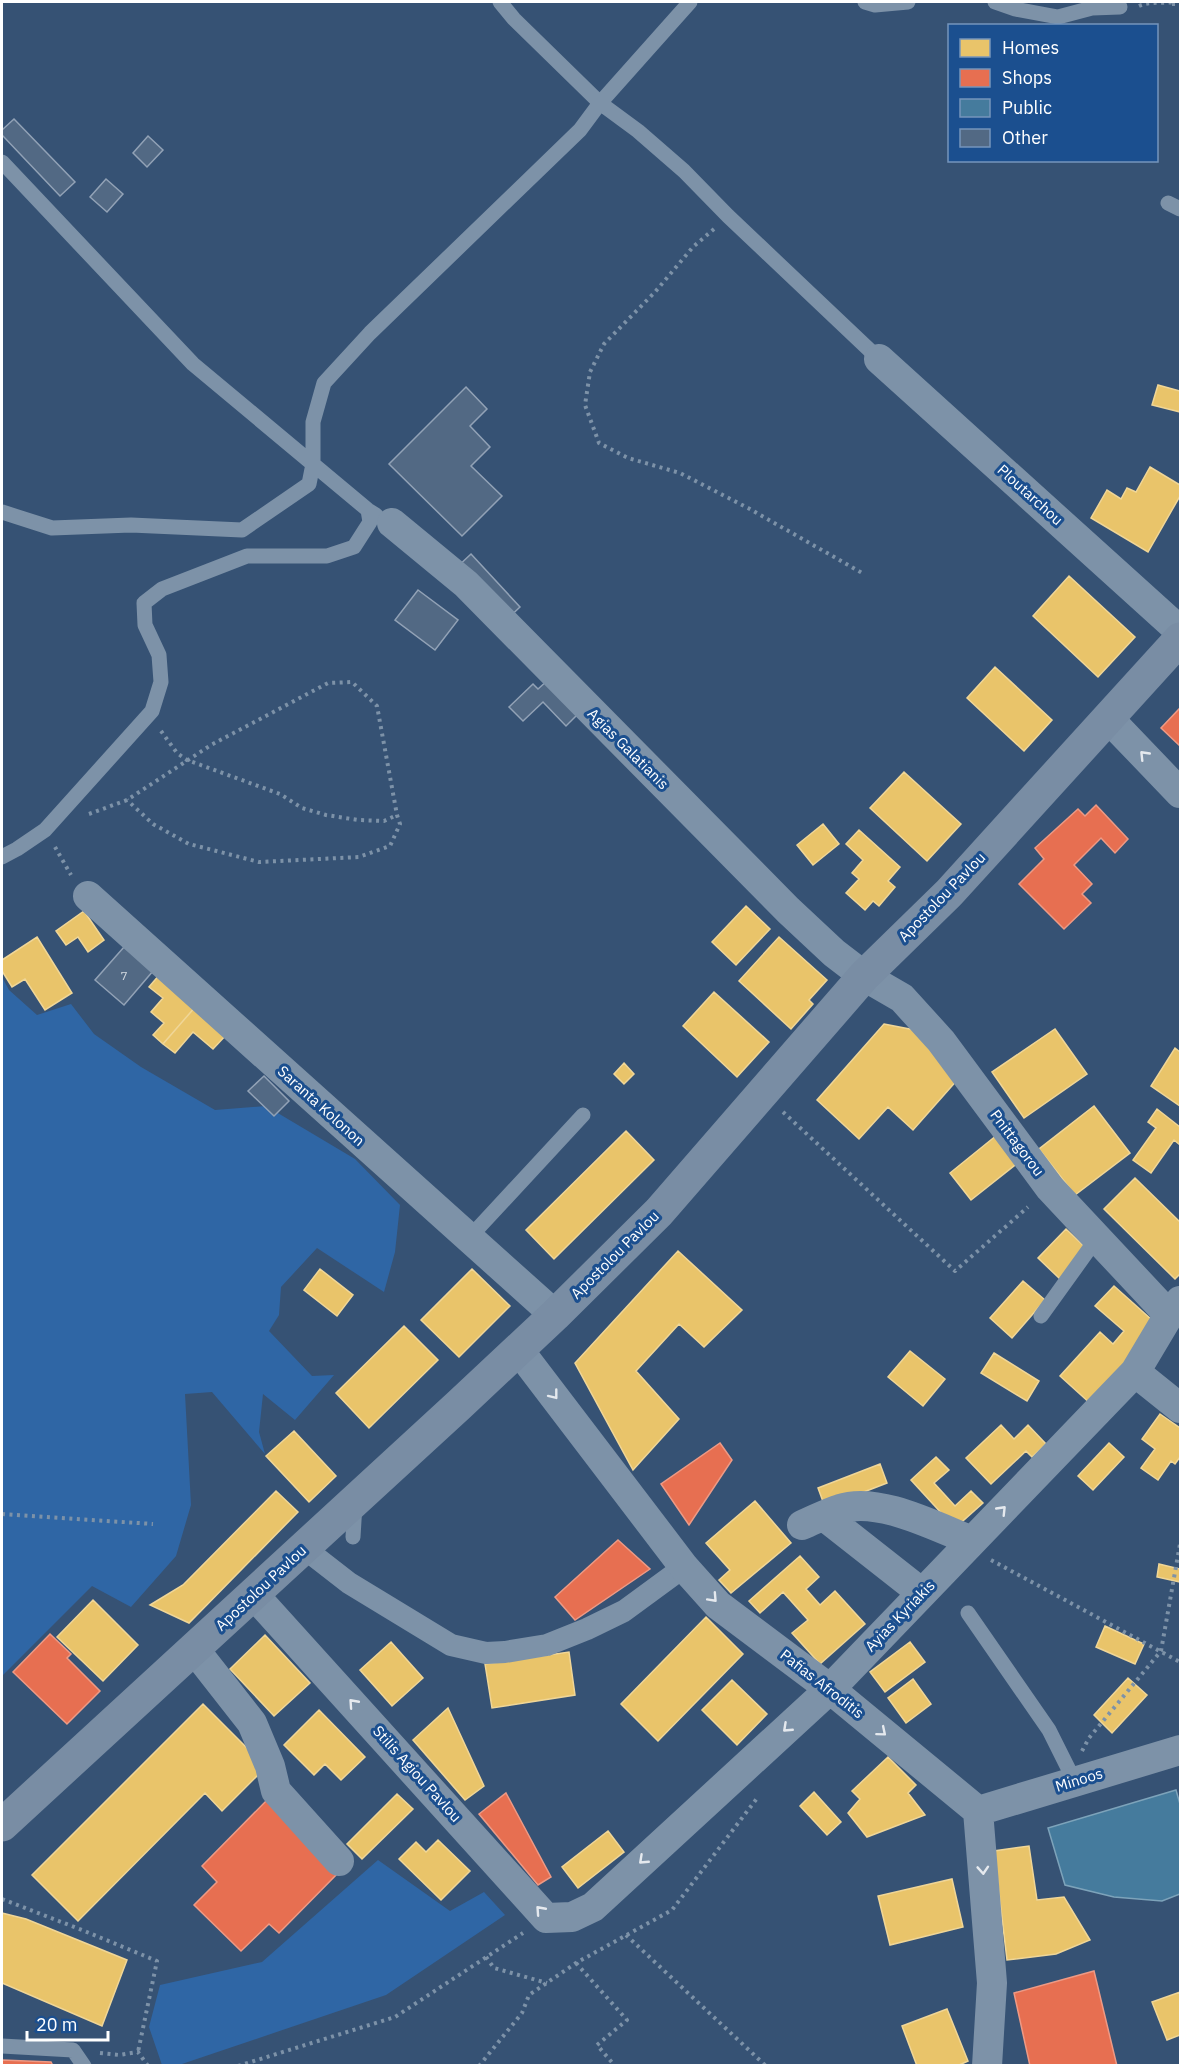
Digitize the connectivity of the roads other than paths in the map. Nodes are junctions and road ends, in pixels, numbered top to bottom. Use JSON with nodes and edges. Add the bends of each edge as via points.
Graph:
{"nodes":[{"id":1,"x":500,"y":2,"type":"edge"},
{"id":2,"x":690,"y":2,"type":"edge"},
{"id":3,"x":865,"y":2,"type":"edge"},
{"id":4,"x":908,"y":2,"type":"edge"},
{"id":5,"x":995,"y":2,"type":"edge"},
{"id":6,"x":1119,"y":7,"type":"road end"},
{"id":7,"x":600,"y":103,"type":"junction"},
{"id":8,"x":2,"y":162,"type":"edge"},
{"id":9,"x":879,"y":359,"type":"joint"},
{"id":10,"x":313,"y":464,"type":"junction"},
{"id":11,"x":2,"y":512,"type":"edge"},
{"id":12,"x":380,"y":517,"type":"junction"},
{"id":13,"x":1180,"y":632,"type":"edge"},
{"id":14,"x":1180,"y":639,"type":"edge"},
{"id":15,"x":1108,"y":718,"type":"junction"},
{"id":16,"x":1180,"y":793,"type":"edge"},
{"id":17,"x":2,"y":857,"type":"edge"},
{"id":18,"x":88,"y":896,"type":"road end"},
{"id":19,"x":864,"y":976,"type":"junction"},
{"id":20,"x":584,"y":1115,"type":"dead end"},
{"id":21,"x":469,"y":1238,"type":"junction"},
{"id":22,"x":1097,"y":1238,"type":"junction"},
{"id":23,"x":1175,"y":1308,"type":"edge"},
{"id":24,"x":555,"y":1315,"type":"junction"},
{"id":25,"x":1041,"y":1316,"type":"dead end"},
{"id":26,"x":518,"y":1349,"type":"junction"},
{"id":27,"x":1135,"y":1372,"type":"junction"},
{"id":28,"x":1180,"y":1408,"type":"edge"},
{"id":29,"x":356,"y":1501,"type":"junction"},
{"id":30,"x":353,"y":1537,"type":"dead end"},
{"id":31,"x":969,"y":1544,"type":"junction"},
{"id":32,"x":304,"y":1548,"type":"junction"},
{"id":33,"x":684,"y":1567,"type":"junction"},
{"id":34,"x":922,"y":1593,"type":"junction"},
{"id":35,"x":254,"y":1595,"type":"junction"},
{"id":36,"x":968,"y":1613,"type":"dead end"},
{"id":37,"x":194,"y":1649,"type":"junction"},
{"id":38,"x":830,"y":1689,"type":"junction"},
{"id":39,"x":1180,"y":1750,"type":"edge"},
{"id":40,"x":1082,"y":1779,"type":"junction"},
{"id":41,"x":978,"y":1811,"type":"junction"},
{"id":42,"x":2,"y":1825,"type":"edge"},
{"id":43,"x":339,"y":1861,"type":"dead end"},
{"id":44,"x":592,"y":1907,"type":"joint"},
{"id":45,"x":2,"y":2046,"type":"edge"},
{"id":46,"x":986,"y":2065,"type":"edge"},
{"id":47,"x":84,"y":2066,"type":"edge"}],
"edges":[{"from":1,"to":7,"type":"lane"},
{"from":2,"to":7,"type":"lane"},
{"from":3,"to":4,"type":"lane"},
{"from":5,"to":6,"type":"lane","via":[[1058,16]]},
{"from":7,"to":9,"type":"lane","via":[[684,171]]},
{"from":7,"to":10,"type":"lane","via":[[580,130],[370,333],[324,383],[313,422]]},
{"from":8,"to":10,"type":"lane","via":[[192,364]]},
{"from":9,"to":13,"type":"street","name":"Ploutarchou"},
{"from":10,"to":11,"type":"lane","via":[[309,484],[242,530],[131,525],[52,528]]},
{"from":10,"to":12,"type":"lane"},
{"from":12,"to":17,"type":"lane","via":[[370,522],[354,547],[327,556],[247,556],[162,590],[144,603],[145,625],[159,654],[161,682],[152,711],[45,830]]},
{"from":12,"to":19,"type":"street","name":"Agias Galatianis","via":[[466,584],[788,910]]},
{"from":14,"to":15,"type":"main road","name":"Apostolou Pavlou"},
{"from":16,"to":15,"type":"street","one_way":true},
{"from":15,"to":19,"type":"main road","name":"Apostolou Pavlou","via":[[949,893]]},
{"from":18,"to":21,"type":"street","name":"Saranta Kolonon"},
{"from":19,"to":22,"type":"street","name":"Pnittagorou","via":[[903,998],[941,1041],[1050,1188]]},
{"from":19,"to":24,"type":"main road","name":"Apostolou Pavlou","via":[[659,1212]]},
{"from":20,"to":21,"type":"lane"},
{"from":21,"to":24,"type":"street","name":"Saranta Kolonon"},
{"from":22,"to":23,"type":"street","name":"Pnittagorou"},
{"from":22,"to":25,"type":"lane"},
{"from":23,"to":27,"type":"street","name":"Ayias Kyriakis"},
{"from":24,"to":26,"type":"main road","name":"Apostolou Pavlou"},
{"from":26,"to":29,"type":"main road","name":"Apostolou Pavlou"},
{"from":26,"to":33,"type":"street","name":"Pafias Afroditis","one_way":true},
{"from":27,"to":28,"type":"street"},
{"from":31,"to":27,"type":"street","name":"Ayias Kyriakis","one_way":true},
{"from":29,"to":30,"type":"lane"},
{"from":29,"to":32,"type":"main road","name":"Apostolou Pavlou"},
{"from":31,"to":34,"type":"street","name":"Ayias Kyriakis"},
{"from":31,"to":34,"type":"street","via":[[889,1509],[841,1508],[813,1521]]},
{"from":32,"to":33,"type":"street","via":[[349,1583],[451,1645],[486,1653],[547,1645],[587,1629],[624,1611]]},
{"from":32,"to":35,"type":"main road","name":"Apostolou Pavlou"},
{"from":33,"to":38,"type":"street","name":"Pafias Afroditis","one_way":true,"via":[[718,1605]]},
{"from":34,"to":38,"type":"street","name":"Ayias Kyriakis"},
{"from":35,"to":37,"type":"main road","name":"Apostolou Pavlou"},
{"from":44,"to":35,"type":"street","name":"Stilis Agiou Pavlou","one_way":true,"via":[[572,1917],[546,1918]]},
{"from":36,"to":40,"type":"lane"},
{"from":37,"to":42,"type":"main road","name":"Apostolou Pavlou"},
{"from":37,"to":43,"type":"street","via":[[252,1723],[276,1791]]},
{"from":38,"to":41,"type":"street","name":"Pafias Afroditis","one_way":true},
{"from":38,"to":44,"type":"street","name":"Ayias Kyriakis","one_way":true},
{"from":39,"to":40,"type":"street","name":"Minoos"},
{"from":40,"to":41,"type":"street","name":"Minoos"},
{"from":41,"to":46,"type":"street","one_way":true,"via":[[992,1983]]},
{"from":45,"to":47,"type":"lane","via":[[73,2050]]}]}
